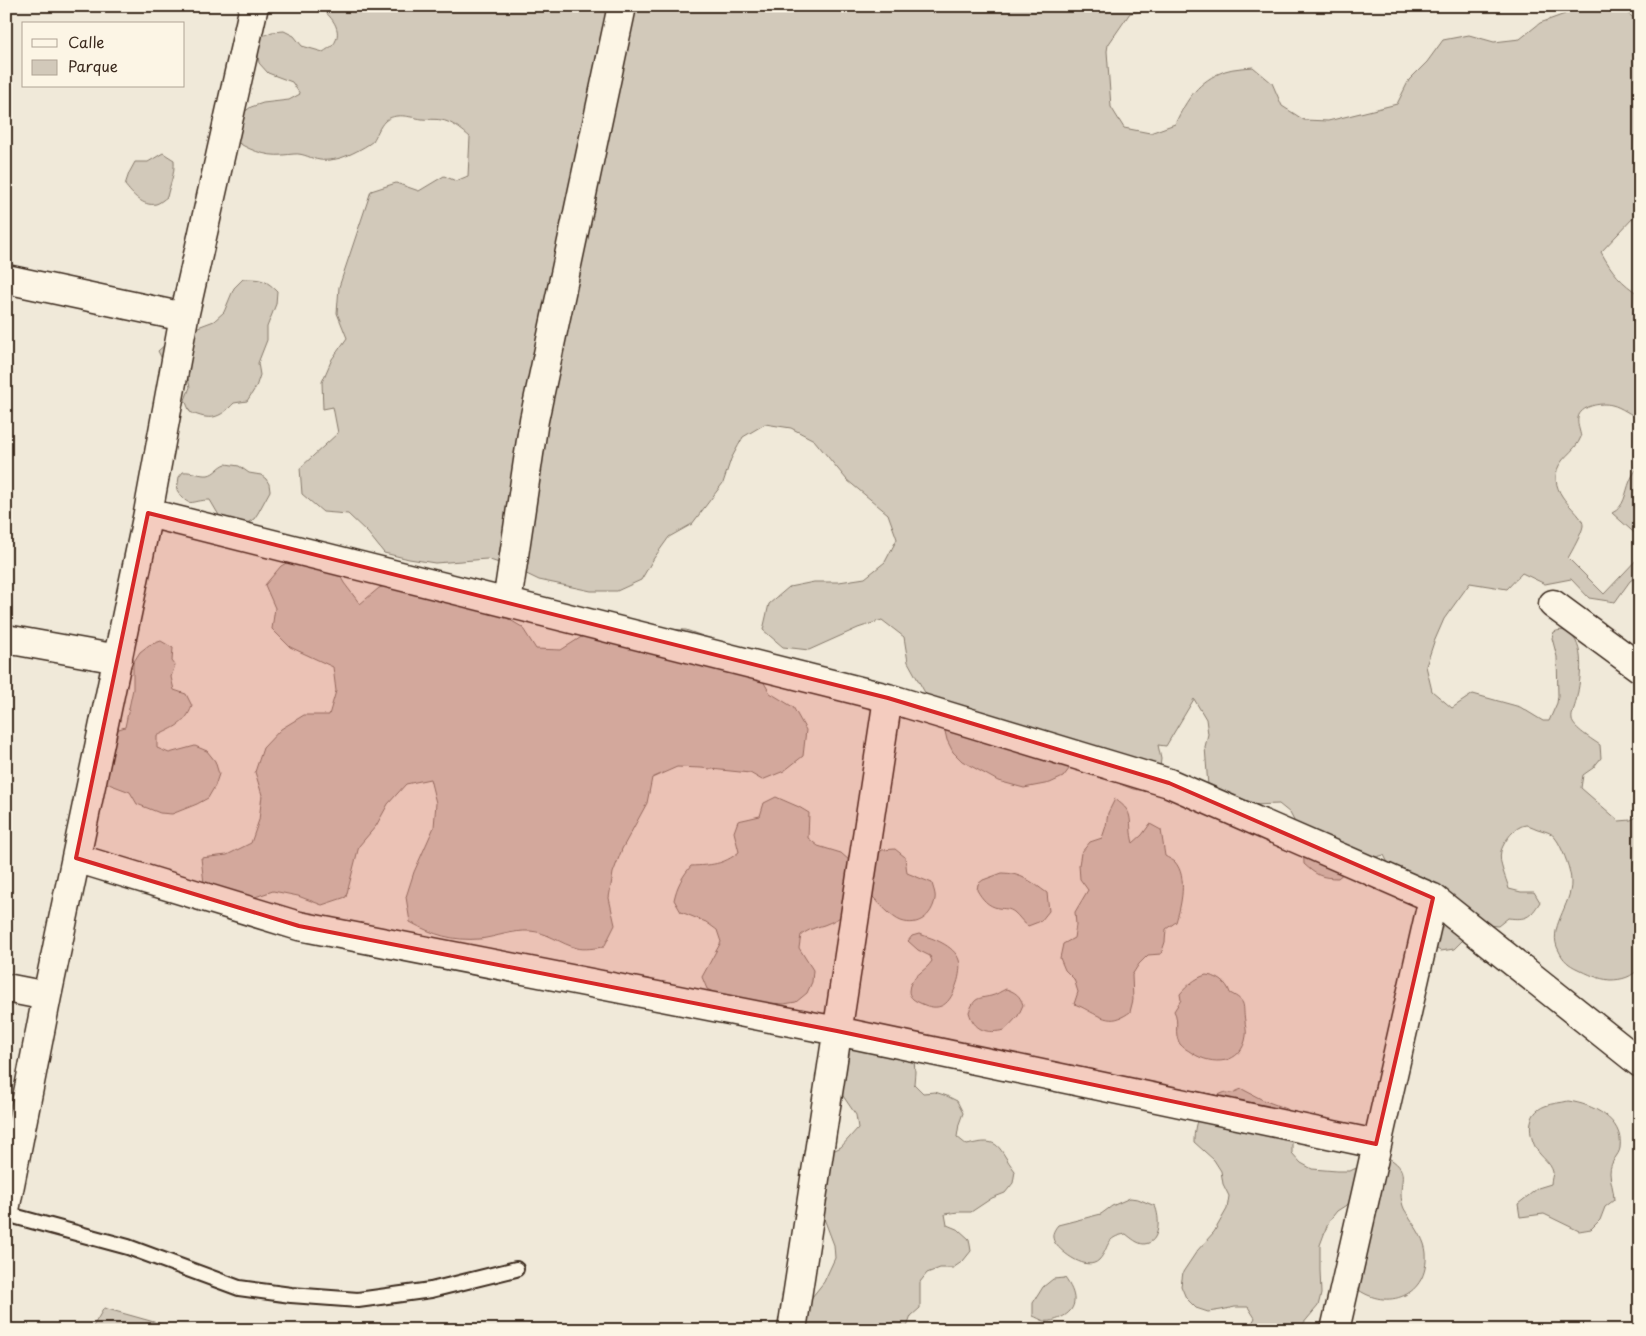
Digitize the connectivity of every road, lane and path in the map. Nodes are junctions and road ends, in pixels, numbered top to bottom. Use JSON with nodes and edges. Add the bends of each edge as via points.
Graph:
{"nodes":[{"id":1,"x":254,"y":6,"type":"edge"},
{"id":2,"x":622,"y":6,"type":"edge"},
{"id":3,"x":6,"y":279,"type":"edge"},
{"id":4,"x":184,"y":317,"type":"junction"},
{"id":5,"x":148,"y":513,"type":"junction"},
{"id":6,"x":507,"y":602,"type":"junction"},
{"id":7,"x":1553,"y":604,"type":"dead end"},
{"id":8,"x":6,"y":639,"type":"edge"},
{"id":9,"x":118,"y":659,"type":"junction"},
{"id":10,"x":1640,"y":668,"type":"edge"},
{"id":11,"x":888,"y":698,"type":"junction"},
{"id":12,"x":76,"y":858,"type":"junction"},
{"id":13,"x":1433,"y":898,"type":"junction"},
{"id":14,"x":6,"y":988,"type":"edge"},
{"id":15,"x":47,"y":996,"type":"junction"},
{"id":16,"x":837,"y":1032,"type":"junction"},
{"id":17,"x":1640,"y":1063,"type":"edge"},
{"id":18,"x":1376,"y":1144,"type":"junction"},
{"id":19,"x":6,"y":1205,"type":"edge"},
{"id":20,"x":6,"y":1214,"type":"edge"},
{"id":21,"x":516,"y":1269,"type":"dead end"},
{"id":22,"x":792,"y":1330,"type":"edge"},
{"id":23,"x":1335,"y":1330,"type":"edge"}],
"edges":[{"from":1,"to":4,"type":"street"},
{"from":2,"to":6,"type":"street","via":[[534,420]]},
{"from":3,"to":4,"type":"street"},
{"from":4,"to":5,"type":"street"},
{"from":5,"to":6,"type":"street"},
{"from":5,"to":9,"type":"street"},
{"from":6,"to":11,"type":"street"},
{"from":7,"to":10,"type":"street"},
{"from":8,"to":9,"type":"street"},
{"from":9,"to":12,"type":"street"},
{"from":11,"to":13,"type":"street","via":[[1169,783]]},
{"from":11,"to":16,"type":"street"},
{"from":12,"to":15,"type":"street"},
{"from":12,"to":16,"type":"street","via":[[299,926]]},
{"from":13,"to":17,"type":"street"},
{"from":13,"to":18,"type":"street"},
{"from":14,"to":15,"type":"street"},
{"from":15,"to":19,"type":"street"},
{"from":16,"to":18,"type":"street"},
{"from":16,"to":22,"type":"street"},
{"from":18,"to":23,"type":"street"},
{"from":20,"to":21,"type":"lane","via":[[128,1247],[239,1288],[291,1295],[358,1300],[431,1290]]}]}
